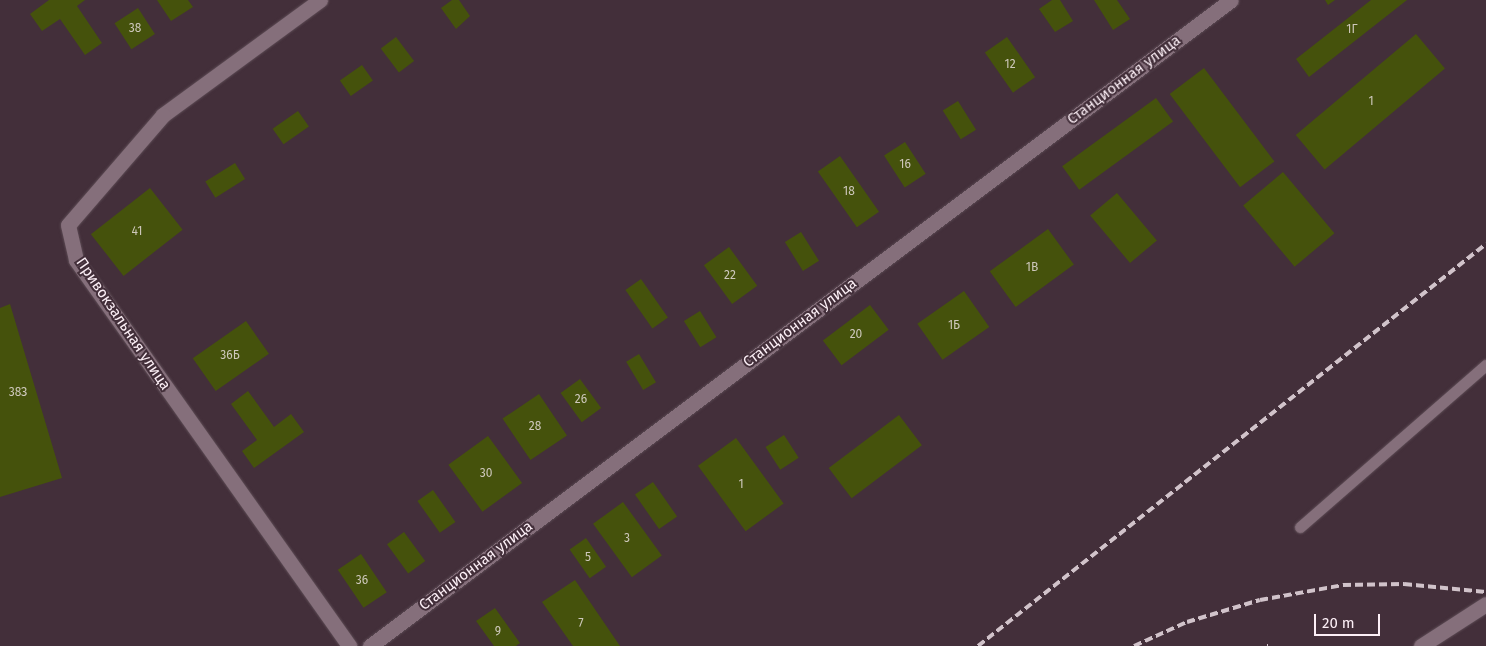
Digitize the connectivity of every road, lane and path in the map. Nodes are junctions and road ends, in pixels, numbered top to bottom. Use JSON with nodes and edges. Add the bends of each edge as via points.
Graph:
{"nodes":[{"id":1,"x":320,"y":0,"type":"edge"},
{"id":2,"x":1231,"y":0,"type":"edge"},
{"id":3,"x":1486,"y":365,"type":"edge"},
{"id":4,"x":1300,"y":527,"type":"dead end"},
{"id":5,"x":1486,"y":604,"type":"edge"},
{"id":6,"x":349,"y":646,"type":"edge"},
{"id":7,"x":370,"y":646,"type":"edge"},
{"id":8,"x":1421,"y":646,"type":"edge"}],
"edges":[{"from":1,"to":6,"type":"street","name":"Привокзальная улица","via":[[163,115],[68,225],[76,260]]},
{"from":2,"to":7,"type":"street","name":"Станционная улица"},
{"from":3,"to":4,"type":"lane"},
{"from":5,"to":8,"type":"street"}]}
